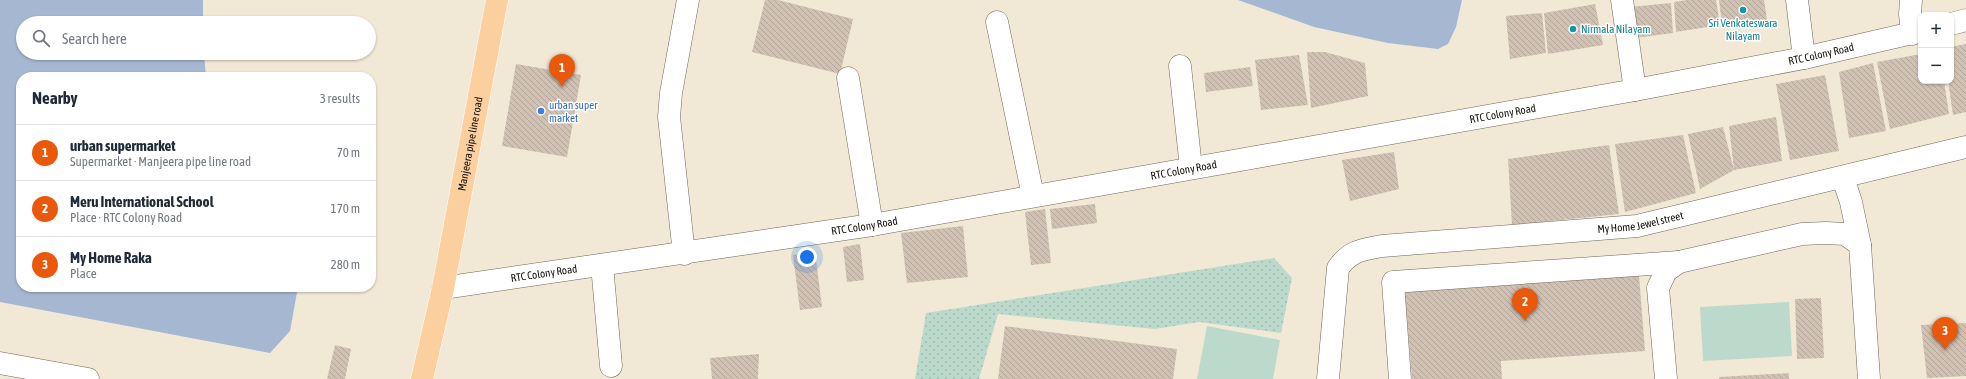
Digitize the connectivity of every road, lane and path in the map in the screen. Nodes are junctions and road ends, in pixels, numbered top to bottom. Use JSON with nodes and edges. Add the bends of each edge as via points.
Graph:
{"nodes":[{"id":1,"x":497,"y":0,"type":"edge"},
{"id":2,"x":688,"y":0,"type":"edge"},
{"id":3,"x":1622,"y":0,"type":"edge"},
{"id":4,"x":1797,"y":0,"type":"edge"},
{"id":5,"x":1911,"y":0,"type":"edge"},
{"id":6,"x":1966,"y":20,"type":"edge"},
{"id":7,"x":997,"y":22,"type":"dead end"},
{"id":8,"x":1954,"y":23,"type":"edge"},
{"id":9,"x":1916,"y":32,"type":"edge"},
{"id":10,"x":1804,"y":58,"type":"junction"},
{"id":11,"x":1180,"y":66,"type":"dead end"},
{"id":12,"x":848,"y":78,"type":"dead end"},
{"id":13,"x":1635,"y":90,"type":"junction"},
{"id":14,"x":1966,"y":148,"type":"edge"},
{"id":15,"x":1192,"y":168,"type":"junction"},
{"id":16,"x":1843,"y":178,"type":"junction"},
{"id":17,"x":1033,"y":196,"type":"junction"},
{"id":18,"x":872,"y":225,"type":"junction"},
{"id":19,"x":1860,"y":244,"type":"junction"},
{"id":20,"x":684,"y":254,"type":"junction"},
{"id":21,"x":1679,"y":262,"type":"junction"},
{"id":22,"x":602,"y":265,"type":"junction"},
{"id":23,"x":442,"y":288,"type":"junction"},
{"id":24,"x":612,"y":366,"type":"dead end"},
{"id":25,"x":1,"y":369,"type":"edge"},
{"id":26,"x":88,"y":379,"type":"edge"},
{"id":27,"x":422,"y":379,"type":"edge"},
{"id":28,"x":1328,"y":379,"type":"edge"},
{"id":29,"x":1400,"y":379,"type":"edge"},
{"id":30,"x":1666,"y":379,"type":"edge"},
{"id":31,"x":1869,"y":379,"type":"edge"}],
"edges":[{"from":1,"to":23,"type":"main road","name":"Manjeera pipe line road"},
{"from":2,"to":20,"type":"street","via":[[669,117]]},
{"from":3,"to":13,"type":"street"},
{"from":4,"to":10,"type":"street"},
{"from":5,"to":9,"type":"street","via":[[1910,14]]},
{"from":6,"to":8,"type":"street"},
{"from":7,"to":17,"type":"street"},
{"from":9,"to":10,"type":"street","name":"RTC Colony Road"},
{"from":10,"to":13,"type":"street","name":"RTC Colony Road"},
{"from":11,"to":15,"type":"street"},
{"from":12,"to":18,"type":"street"},
{"from":13,"to":15,"type":"street","name":"RTC Colony Road"},
{"from":14,"to":16,"type":"street","name":"My Home Jewel street"},
{"from":15,"to":17,"type":"street","name":"RTC Colony Road"},
{"from":16,"to":19,"type":"street"},
{"from":16,"to":28,"type":"street","name":"My Home Jewel street","via":[[1637,226],[1382,246],[1358,251],[1346,257],[1338,268]]},
{"from":17,"to":18,"type":"street","name":"RTC Colony Road"},
{"from":18,"to":20,"type":"street","name":"RTC Colony Road"},
{"from":19,"to":21,"type":"street","via":[[1846,234],[1802,234]]},
{"from":19,"to":31,"type":"street"},
{"from":20,"to":22,"type":"street","name":"RTC Colony Road"},
{"from":21,"to":29,"type":"street","via":[[1393,282]]},
{"from":21,"to":30,"type":"street","via":[[1666,271],[1658,288]]},
{"from":22,"to":23,"type":"street","name":"RTC Colony Road"},
{"from":22,"to":24,"type":"street"},
{"from":23,"to":27,"type":"main road","name":"Manjeera pipe line road"},
{"from":25,"to":26,"type":"street"}]}
